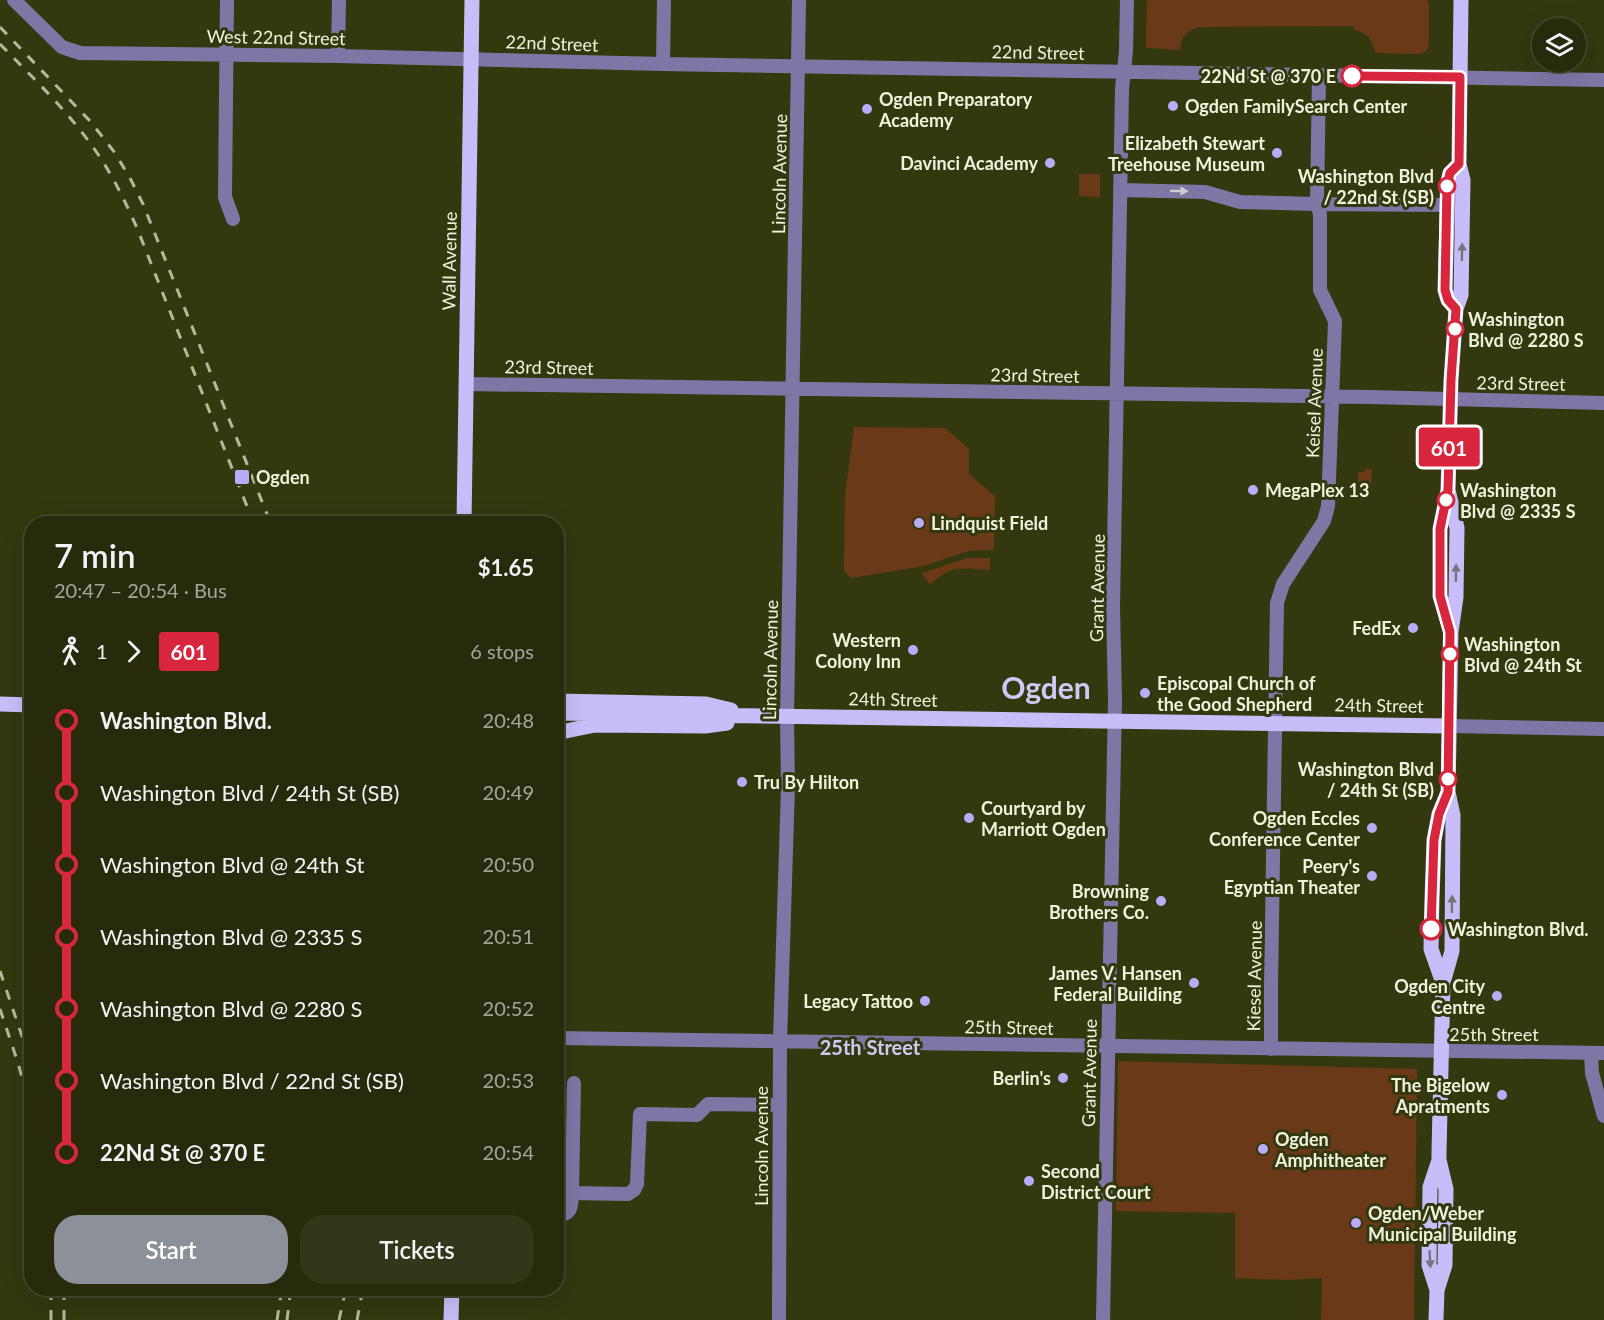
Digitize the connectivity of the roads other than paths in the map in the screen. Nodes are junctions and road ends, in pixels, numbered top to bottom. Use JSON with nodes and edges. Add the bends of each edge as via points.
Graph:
{"nodes":[{"id":1,"x":14,"y":0,"type":"edge"},
{"id":2,"x":227,"y":0,"type":"edge"},
{"id":3,"x":339,"y":0,"type":"edge"},
{"id":4,"x":472,"y":0,"type":"edge"},
{"id":5,"x":664,"y":0,"type":"edge"},
{"id":6,"x":799,"y":0,"type":"edge"},
{"id":7,"x":1127,"y":0,"type":"edge"},
{"id":8,"x":1461,"y":0,"type":"edge"},
{"id":9,"x":226,"y":54,"type":"junction"},
{"id":10,"x":338,"y":56,"type":"junction"},
{"id":11,"x":471,"y":58,"type":"junction"},
{"id":12,"x":663,"y":64,"type":"junction"},
{"id":13,"x":798,"y":66,"type":"junction"},
{"id":14,"x":1124,"y":72,"type":"junction"},
{"id":15,"x":1320,"y":75,"type":"junction"},
{"id":16,"x":1460,"y":77,"type":"junction"},
{"id":17,"x":1604,"y":80,"type":"edge"},
{"id":18,"x":1459,"y":164,"type":"junction"},
{"id":19,"x":1120,"y":190,"type":"junction"},
{"id":20,"x":1317,"y":204,"type":"junction"},
{"id":21,"x":1447,"y":205,"type":"junction"},
{"id":22,"x":233,"y":219,"type":"dead end"},
{"id":23,"x":1456,"y":309,"type":"junction"},
{"id":24,"x":466,"y":384,"type":"junction"},
{"id":25,"x":793,"y":389,"type":"junction"},
{"id":26,"x":1117,"y":394,"type":"junction"},
{"id":27,"x":1332,"y":398,"type":"junction"},
{"id":28,"x":1451,"y":400,"type":"junction"},
{"id":29,"x":1604,"y":403,"type":"edge"},
{"id":30,"x":464,"y":516,"type":"edge"},
{"id":31,"x":564,"y":701,"type":"edge"},
{"id":32,"x":0,"y":704,"type":"edge"},
{"id":33,"x":24,"y":705,"type":"edge"},
{"id":34,"x":564,"y":713,"type":"edge"},
{"id":35,"x":757,"y":717,"type":"junction"},
{"id":36,"x":787,"y":717,"type":"junction"},
{"id":37,"x":1114,"y":721,"type":"junction"},
{"id":38,"x":1275,"y":723,"type":"junction"},
{"id":39,"x":1449,"y":726,"type":"junction"},
{"id":40,"x":1604,"y":729,"type":"edge"},
{"id":41,"x":564,"y":731,"type":"edge"},
{"id":42,"x":564,"y":1038,"type":"edge"},
{"id":43,"x":780,"y":1041,"type":"junction"},
{"id":44,"x":1107,"y":1046,"type":"junction"},
{"id":45,"x":1271,"y":1049,"type":"junction"},
{"id":46,"x":1440,"y":1052,"type":"junction"},
{"id":47,"x":1598,"y":1053,"type":"edge"},
{"id":48,"x":574,"y":1083,"type":"dead end"},
{"id":49,"x":780,"y":1105,"type":"junction"},
{"id":50,"x":1604,"y":1116,"type":"edge"},
{"id":51,"x":572,"y":1193,"type":"junction"},
{"id":52,"x":564,"y":1215,"type":"edge"},
{"id":53,"x":452,"y":1296,"type":"edge"},
{"id":54,"x":451,"y":1320,"type":"edge"},
{"id":55,"x":779,"y":1320,"type":"edge"},
{"id":56,"x":1103,"y":1320,"type":"edge"},
{"id":57,"x":1436,"y":1320,"type":"edge"}],
"edges":[{"from":1,"to":9,"type":"street","name":"West 22nd Street","via":[[62,46],[80,53]]},
{"from":2,"to":9,"type":"street"},
{"from":3,"to":10,"type":"street"},
{"from":4,"to":11,"type":"main road","name":"Wall Avenue"},
{"from":5,"to":12,"type":"street"},
{"from":6,"to":13,"type":"street","name":"Lincoln Avenue"},
{"from":7,"to":14,"type":"street","name":"Grant Avenue"},
{"from":8,"to":16,"type":"main road"},
{"from":9,"to":10,"type":"street","name":"West 22nd Street"},
{"from":9,"to":22,"type":"street","via":[[225,196]]},
{"from":10,"to":11,"type":"street","name":"West 22nd Street"},
{"from":11,"to":12,"type":"street","name":"22nd Street"},
{"from":11,"to":24,"type":"main road","name":"Wall Avenue"},
{"from":12,"to":13,"type":"street","name":"22nd Street"},
{"from":13,"to":14,"type":"street","name":"22nd Street"},
{"from":13,"to":25,"type":"street","name":"Lincoln Avenue"},
{"from":14,"to":15,"type":"street","name":"22nd Street"},
{"from":14,"to":19,"type":"street","name":"Grant Avenue"},
{"from":15,"to":16,"type":"street","name":"22nd Street"},
{"from":15,"to":20,"type":"street","name":"Keisel Avenue"},
{"from":16,"to":17,"type":"street","name":"22nd Street"},
{"from":16,"to":18,"type":"main road"},
{"from":18,"to":21,"type":"main road","via":[[1449,177]]},
{"from":23,"to":18,"type":"main road","one_way":true,"via":[[1461,295],[1463,186]]},
{"from":19,"to":20,"type":"street","one_way":true,"via":[[1199,191],[1240,202]]},
{"from":19,"to":26,"type":"street","name":"Grant Avenue"},
{"from":20,"to":21,"type":"street"},
{"from":20,"to":27,"type":"street","name":"Keisel Avenue","via":[[1320,290],[1335,321]]},
{"from":21,"to":23,"type":"main road","via":[[1445,290]]},
{"from":23,"to":28,"type":"main road"},
{"from":24,"to":25,"type":"street","name":"23rd Street"},
{"from":24,"to":30,"type":"main road","name":"Wall Avenue"},
{"from":25,"to":26,"type":"street","name":"23rd Street"},
{"from":25,"to":36,"type":"street","name":"Lincoln Avenue"},
{"from":26,"to":27,"type":"street","name":"23rd Street"},
{"from":26,"to":37,"type":"street","name":"Grant Avenue"},
{"from":27,"to":28,"type":"street","name":"23rd Street"},
{"from":27,"to":38,"type":"street","name":"Keisel Avenue","via":[[1328,506],[1324,521],[1283,584],[1278,603]]},
{"from":28,"to":29,"type":"street","name":"23rd Street"},
{"from":28,"to":39,"type":"main road","via":[[1448,490],[1440,529],[1440,596],[1450,632]]},
{"from":31,"to":35,"type":"main road","name":"24th Street","via":[[706,704]]},
{"from":32,"to":33,"type":"main road"},
{"from":34,"to":35,"type":"main road","name":"24th Street"},
{"from":35,"to":36,"type":"main road","name":"24th Street"},
{"from":35,"to":41,"type":"main road","name":"24th Street","via":[[705,726],[595,725]]},
{"from":36,"to":37,"type":"main road","name":"24th Street"},
{"from":36,"to":43,"type":"street","name":"Lincoln Avenue"},
{"from":37,"to":38,"type":"main road","name":"24th Street"},
{"from":37,"to":44,"type":"street","name":"Grant Avenue"},
{"from":38,"to":39,"type":"main road","name":"24th Street"},
{"from":38,"to":45,"type":"street","name":"Kiesel Avenue"},
{"from":39,"to":40,"type":"street","name":"24th Street"},
{"from":39,"to":46,"type":"main road","via":[[1448,792],[1454,815],[1452,951],[1443,983]]},
{"from":42,"to":43,"type":"street","name":"25th Street"},
{"from":43,"to":44,"type":"street","name":"25th Street"},
{"from":43,"to":49,"type":"street","name":"Lincoln Avenue"},
{"from":44,"to":45,"type":"street","name":"25th Street"},
{"from":44,"to":56,"type":"street","name":"Grant Avenue"},
{"from":45,"to":46,"type":"street","name":"25th Street"},
{"from":46,"to":47,"type":"street","name":"25th Street"},
{"from":46,"to":57,"type":"main road","via":[[1439,1160],[1446,1189],[1445,1265],[1437,1290]]},
{"from":47,"to":50,"type":"street","via":[[1592,1073]]},
{"from":48,"to":51,"type":"street"},
{"from":49,"to":51,"type":"street","via":[[708,1104],[697,1115],[640,1114],[634,1190],[628,1194]]},
{"from":49,"to":55,"type":"street","name":"Lincoln Avenue"},
{"from":51,"to":52,"type":"street","via":[[571,1207]]},
{"from":53,"to":54,"type":"main road"}]}
